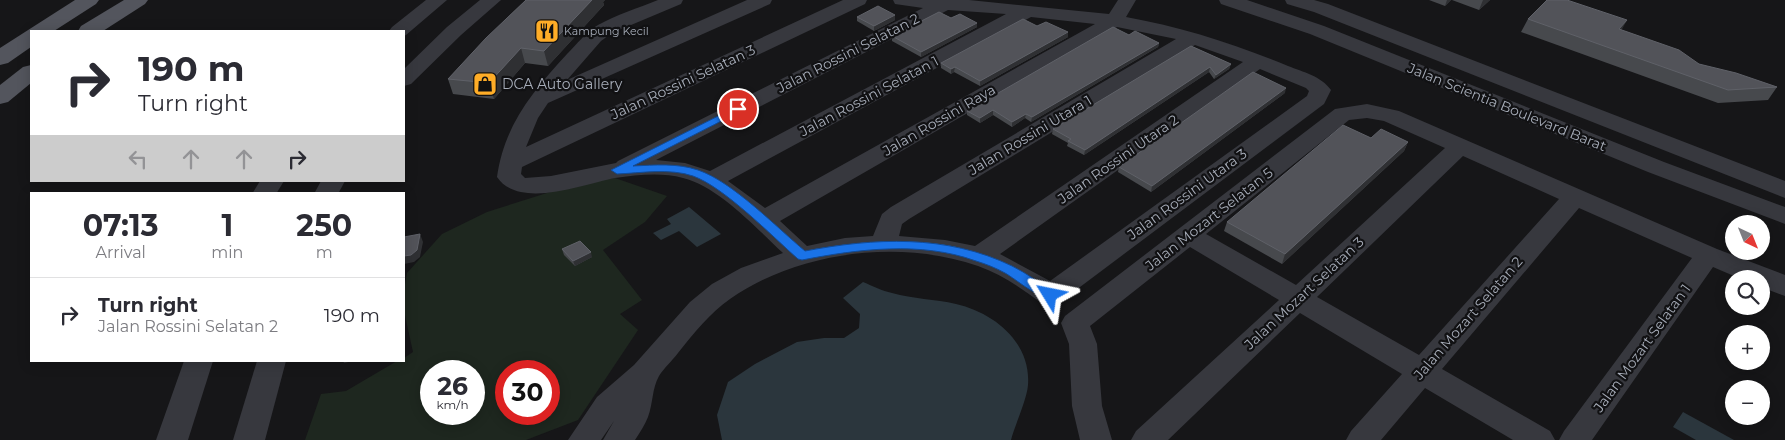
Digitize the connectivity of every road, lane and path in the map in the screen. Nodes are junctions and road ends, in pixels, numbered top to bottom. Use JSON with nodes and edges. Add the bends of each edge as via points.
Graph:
{"nodes":[{"id":1,"x":89,"y":0,"type":"edge"},
{"id":2,"x":138,"y":0,"type":"edge"},
{"id":3,"x":438,"y":0,"type":"edge"},
{"id":4,"x":492,"y":0,"type":"edge"},
{"id":5,"x":674,"y":0,"type":"edge"},
{"id":6,"x":762,"y":0,"type":"edge"},
{"id":7,"x":858,"y":0,"type":"edge"},
{"id":8,"x":902,"y":0,"type":"edge"},
{"id":9,"x":1127,"y":0,"type":"edge"},
{"id":10,"x":1228,"y":0,"type":"edge"},
{"id":11,"x":1294,"y":0,"type":"edge"},
{"id":12,"x":945,"y":4,"type":"junction"},
{"id":13,"x":648,"y":6,"type":"edge"},
{"id":14,"x":1027,"y":11,"type":"junction"},
{"id":15,"x":1114,"y":21,"type":"junction"},
{"id":16,"x":42,"y":30,"type":"edge"},
{"id":17,"x":91,"y":30,"type":"edge"},
{"id":18,"x":400,"y":30,"type":"edge"},
{"id":19,"x":30,"y":38,"type":"edge"},
{"id":20,"x":1193,"y":38,"type":"junction"},
{"id":21,"x":0,"y":58,"type":"edge"},
{"id":22,"x":1258,"y":61,"type":"junction"},
{"id":23,"x":30,"y":73,"type":"edge"},
{"id":24,"x":405,"y":79,"type":"edge"},
{"id":25,"x":0,"y":97,"type":"edge"},
{"id":26,"x":539,"y":100,"type":"junction"},
{"id":27,"x":1460,"y":146,"type":"junction"},
{"id":28,"x":509,"y":164,"type":"junction"},
{"id":29,"x":617,"y":170,"type":"junction"},
{"id":30,"x":711,"y":180,"type":"junction"},
{"id":31,"x":1785,"y":190,"type":"edge"},
{"id":32,"x":1575,"y":197,"type":"junction"},
{"id":33,"x":1785,"y":216,"type":"edge"},
{"id":34,"x":763,"y":220,"type":"junction"},
{"id":35,"x":1189,"y":235,"type":"junction"},
{"id":36,"x":883,"y":244,"type":"junction"},
{"id":37,"x":1708,"y":255,"type":"junction"},
{"id":38,"x":802,"y":256,"type":"junction"},
{"id":39,"x":978,"y":257,"type":"junction"},
{"id":40,"x":1785,"y":286,"type":"edge"},
{"id":41,"x":1298,"y":299,"type":"junction"},
{"id":42,"x":199,"y":362,"type":"edge"},
{"id":43,"x":272,"y":362,"type":"edge"},
{"id":44,"x":1421,"y":371,"type":"junction"},
{"id":45,"x":644,"y":374,"type":"junction"},
{"id":46,"x":172,"y":440,"type":"edge"},
{"id":47,"x":249,"y":440,"type":"edge"},
{"id":48,"x":584,"y":440,"type":"edge"},
{"id":49,"x":619,"y":440,"type":"edge"},
{"id":50,"x":1096,"y":440,"type":"edge"},
{"id":51,"x":1147,"y":440,"type":"edge"},
{"id":52,"x":1362,"y":440,"type":"edge"},
{"id":53,"x":1539,"y":440,"type":"edge"},
{"id":54,"x":1575,"y":440,"type":"edge"}],
"edges":[{"from":1,"to":16,"type":"main road"},
{"from":2,"to":17,"type":"main road"},
{"from":3,"to":18,"type":"street"},
{"from":4,"to":24,"type":"street","via":[[454,30]]},
{"from":5,"to":13,"type":"street"},
{"from":6,"to":26,"type":"street"},
{"from":7,"to":28,"type":"street","name":"Jalan Rossini Selatan 3"},
{"from":8,"to":12,"type":"street"},
{"from":9,"to":15,"type":"street"},
{"from":10,"to":33,"type":"street","name":"Jalan Scientia Boulevard Barat","via":[[1276,14]]},
{"from":11,"to":31,"type":"street","name":"Jalan Scientia Boulevard Barat"},
{"from":12,"to":14,"type":"street"},
{"from":12,"to":29,"type":"street","name":"Jalan Rossini Selatan 2"},
{"from":13,"to":26,"type":"street","via":[[598,33]]},
{"from":14,"to":15,"type":"street"},
{"from":14,"to":30,"type":"street","name":"Jalan Rossini Selatan 1"},
{"from":15,"to":20,"type":"street"},
{"from":15,"to":34,"type":"street","name":"Jalan Rossini Raya"},
{"from":19,"to":21,"type":"main road"},
{"from":20,"to":22,"type":"street"},
{"from":20,"to":36,"type":"street","name":"Jalan Rossini Utara 1","via":[[900,213],[891,220]]},
{"from":22,"to":39,"type":"street","name":"Jalan Rossini Utara 2"},
{"from":22,"to":39,"type":"street","name":"Jalan Rossini Utara 3","via":[[1313,84],[1320,90],[1316,99],[1050,295],[1008,269]]},
{"from":23,"to":25,"type":"main road"},
{"from":26,"to":28,"type":"street","via":[[519,132]]},
{"from":27,"to":32,"type":"street"},
{"from":27,"to":35,"type":"street","name":"Jalan Mozart Selatan 5","via":[[1391,116],[1367,111],[1343,114]]},
{"from":27,"to":41,"type":"street","name":"Jalan Mozart Selatan 3"},
{"from":28,"to":29,"type":"street","via":[[509,177],[528,186]]},
{"from":29,"to":30,"type":"street","via":[[668,168]]},
{"from":30,"to":34,"type":"street"},
{"from":32,"to":37,"type":"street"},
{"from":32,"to":44,"type":"street","name":"Jalan Mozart Selatan 2"},
{"from":34,"to":38,"type":"street"},
{"from":35,"to":41,"type":"street"},
{"from":35,"to":50,"type":"street","name":"Jalan Mozart Selatan 5","via":[[1075,323],[1083,344],[1087,406]]},
{"from":36,"to":38,"type":"street"},
{"from":36,"to":39,"type":"street","via":[[941,248]]},
{"from":37,"to":40,"type":"street"},
{"from":37,"to":54,"type":"street","name":"Jalan Mozart Selatan 1"},
{"from":38,"to":45,"type":"street","via":[[742,279],[705,303]]},
{"from":41,"to":44,"type":"street"},
{"from":41,"to":51,"type":"street","name":"Jalan Mozart Selatan 3"},
{"from":42,"to":46,"type":"street"},
{"from":43,"to":47,"type":"street"},
{"from":44,"to":52,"type":"street","name":"Jalan Mozart Selatan 2"},
{"from":44,"to":53,"type":"street"},
{"from":45,"to":48,"type":"street","via":[[608,405]]},
{"from":45,"to":49,"type":"street","via":[[633,416]]}]}
